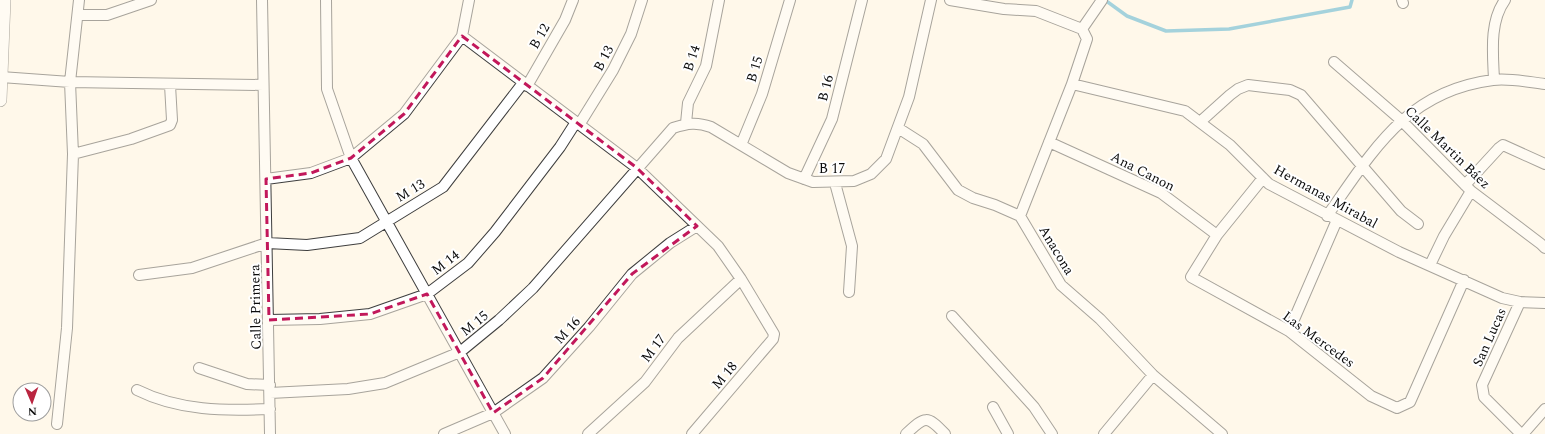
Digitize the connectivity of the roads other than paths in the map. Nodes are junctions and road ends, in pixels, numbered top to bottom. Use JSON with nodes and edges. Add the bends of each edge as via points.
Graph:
{"nodes":[{"id":1,"x":4,"y":0,"type":"edge"},
{"id":2,"x":79,"y":0,"type":"edge"},
{"id":3,"x":151,"y":0,"type":"edge"},
{"id":4,"x":262,"y":0,"type":"edge"},
{"id":5,"x":326,"y":0,"type":"edge"},
{"id":6,"x":469,"y":0,"type":"edge"},
{"id":7,"x":573,"y":0,"type":"edge"},
{"id":8,"x":642,"y":0,"type":"edge"},
{"id":9,"x":719,"y":0,"type":"edge"},
{"id":10,"x":790,"y":0,"type":"edge"},
{"id":11,"x":862,"y":0,"type":"edge"},
{"id":12,"x":931,"y":0,"type":"edge"},
{"id":13,"x":950,"y":0,"type":"edge"},
{"id":14,"x":1102,"y":0,"type":"edge"},
{"id":15,"x":1505,"y":0,"type":"edge"},
{"id":16,"x":78,"y":15,"type":"junction"},
{"id":17,"x":1082,"y":29,"type":"junction"},
{"id":18,"x":462,"y":36,"type":"junction"},
{"id":19,"x":1334,"y":62,"type":"dead end"},
{"id":20,"x":1,"y":77,"type":"junction"},
{"id":21,"x":1494,"y":80,"type":"junction"},
{"id":22,"x":70,"y":82,"type":"junction"},
{"id":23,"x":525,"y":84,"type":"junction"},
{"id":24,"x":1072,"y":84,"type":"junction"},
{"id":25,"x":1545,"y":84,"type":"edge"},
{"id":26,"x":170,"y":85,"type":"junction"},
{"id":27,"x":263,"y":85,"type":"junction"},
{"id":28,"x":0,"y":100,"type":"edge"},
{"id":29,"x":1401,"y":120,"type":"junction"},
{"id":30,"x":1200,"y":122,"type":"junction"},
{"id":31,"x":578,"y":123,"type":"junction"},
{"id":32,"x":686,"y":123,"type":"junction"},
{"id":33,"x":898,"y":128,"type":"junction"},
{"id":34,"x":1049,"y":142,"type":"junction"},
{"id":35,"x":741,"y":145,"type":"junction"},
{"id":36,"x":73,"y":154,"type":"junction"},
{"id":37,"x":351,"y":158,"type":"junction"},
{"id":38,"x":1545,"y":163,"type":"edge"},
{"id":39,"x":1363,"y":166,"type":"junction"},
{"id":40,"x":637,"y":168,"type":"junction"},
{"id":41,"x":1263,"y":178,"type":"junction"},
{"id":42,"x":266,"y":179,"type":"junction"},
{"id":43,"x":804,"y":179,"type":"junction"},
{"id":44,"x":835,"y":183,"type":"junction"},
{"id":45,"x":1468,"y":188,"type":"junction"},
{"id":46,"x":1020,"y":216,"type":"junction"},
{"id":47,"x":1327,"y":216,"type":"junction"},
{"id":48,"x":1338,"y":220,"type":"junction"},
{"id":49,"x":386,"y":222,"type":"junction"},
{"id":50,"x":1418,"y":224,"type":"dead end"},
{"id":51,"x":697,"y":226,"type":"junction"},
{"id":52,"x":1217,"y":235,"type":"junction"},
{"id":53,"x":267,"y":243,"type":"junction"},
{"id":54,"x":1544,"y":244,"type":"edge"},
{"id":55,"x":1430,"y":265,"type":"junction"},
{"id":56,"x":139,"y":275,"type":"dead end"},
{"id":57,"x":740,"y":278,"type":"junction"},
{"id":58,"x":1464,"y":280,"type":"junction"},
{"id":59,"x":849,"y":292,"type":"dead end"},
{"id":60,"x":427,"y":294,"type":"junction"},
{"id":61,"x":1520,"y":302,"type":"junction"},
{"id":62,"x":1545,"y":303,"type":"edge"},
{"id":63,"x":952,"y":316,"type":"dead end"},
{"id":64,"x":269,"y":320,"type":"junction"},
{"id":65,"x":1289,"y":331,"type":"junction"},
{"id":66,"x":460,"y":352,"type":"junction"},
{"id":67,"x":199,"y":368,"type":"dead end"},
{"id":68,"x":1153,"y":375,"type":"junction"},
{"id":69,"x":270,"y":389,"type":"junction"},
{"id":70,"x":137,"y":390,"type":"dead end"},
{"id":71,"x":993,"y":407,"type":"dead end"},
{"id":72,"x":270,"y":409,"type":"junction"},
{"id":73,"x":1545,"y":409,"type":"edge"},
{"id":74,"x":493,"y":413,"type":"junction"},
{"id":75,"x":58,"y":424,"type":"dead end"},
{"id":76,"x":270,"y":434,"type":"edge"},
{"id":77,"x":444,"y":434,"type":"edge"},
{"id":78,"x":505,"y":434,"type":"edge"},
{"id":79,"x":588,"y":434,"type":"edge"},
{"id":80,"x":692,"y":434,"type":"edge"},
{"id":81,"x":906,"y":434,"type":"edge"},
{"id":82,"x":946,"y":434,"type":"edge"},
{"id":83,"x":1008,"y":434,"type":"edge"},
{"id":84,"x":1052,"y":434,"type":"edge"},
{"id":85,"x":1104,"y":434,"type":"edge"},
{"id":86,"x":1222,"y":434,"type":"edge"},
{"id":87,"x":1522,"y":434,"type":"edge"}],
"edges":[{"from":1,"to":20,"type":"street"},
{"from":2,"to":16,"type":"street"},
{"from":3,"to":16,"type":"street","via":[[107,15]]},
{"from":4,"to":27,"type":"street","name":"Calle Primera"},
{"from":5,"to":37,"type":"street","via":[[327,89]]},
{"from":6,"to":18,"type":"street"},
{"from":7,"to":23,"type":"street","name":"B 12","via":[[565,20]]},
{"from":8,"to":31,"type":"street","name":"B 13","via":[[631,34],[613,70]]},
{"from":9,"to":32,"type":"street","name":"B 14","via":[[706,66],[688,103]]},
{"from":10,"to":35,"type":"street","name":"B 15","via":[[762,94]]},
{"from":11,"to":43,"type":"street","name":"B 16","via":[[832,119]]},
{"from":12,"to":33,"type":"street","name":"B 17","via":[[910,97]]},
{"from":13,"to":17,"type":"street","via":[[1004,9],[1036,11]]},
{"from":14,"to":17,"type":"street"},
{"from":15,"to":21,"type":"street","via":[[1500,6],[1493,34]]},
{"from":16,"to":22,"type":"street"},
{"from":17,"to":24,"type":"street","via":[[1087,39]]},
{"from":18,"to":23,"type":"street"},
{"from":18,"to":37,"type":"street","via":[[404,114]]},
{"from":19,"to":29,"type":"street","name":"Calle Martin Báez"},
{"from":20,"to":22,"type":"street"},
{"from":20,"to":28,"type":"street"},
{"from":21,"to":25,"type":"street"},
{"from":21,"to":29,"type":"street","via":[[1433,98]]},
{"from":22,"to":26,"type":"street"},
{"from":22,"to":36,"type":"street"},
{"from":23,"to":31,"type":"street"},
{"from":23,"to":49,"type":"street","name":"M 13","via":[[443,186]]},
{"from":24,"to":30,"type":"street","name":"Hermanas Mirabal","via":[[1185,112]]},
{"from":24,"to":34,"type":"street"},
{"from":26,"to":27,"type":"street"},
{"from":26,"to":36,"type":"street","via":[[170,125],[131,139]]},
{"from":27,"to":42,"type":"street","name":"Calle Primera"},
{"from":29,"to":39,"type":"street"},
{"from":29,"to":45,"type":"street","name":"Calle Martin Báez"},
{"from":30,"to":39,"type":"street","via":[[1230,95],[1248,85],[1290,90],[1301,95]]},
{"from":30,"to":41,"type":"street","name":"Hermanas Mirabal","via":[[1230,145]]},
{"from":31,"to":40,"type":"street"},
{"from":31,"to":60,"type":"street","name":"M 14","via":[[495,232],[468,263]]},
{"from":32,"to":35,"type":"street","name":"B 17","via":[[698,122],[711,127]]},
{"from":32,"to":40,"type":"street","via":[[673,128]]},
{"from":33,"to":44,"type":"street","name":"B 17","via":[[886,159],[871,174],[854,182]]},
{"from":33,"to":46,"type":"street","via":[[923,144],[958,190]]},
{"from":34,"to":46,"type":"street"},
{"from":34,"to":52,"type":"street","name":"Ana Canon","via":[[1161,193]]},
{"from":35,"to":43,"type":"street","name":"B 17","via":[[788,173]]},
{"from":36,"to":75,"type":"street","via":[[67,328]]},
{"from":37,"to":42,"type":"street","via":[[311,173]]},
{"from":37,"to":49,"type":"street"},
{"from":38,"to":45,"type":"street","via":[[1503,145]]},
{"from":39,"to":47,"type":"street"},
{"from":39,"to":50,"type":"street","via":[[1401,211]]},
{"from":40,"to":51,"type":"street"},
{"from":40,"to":66,"type":"street","name":"M 15","via":[[533,288]]},
{"from":41,"to":47,"type":"street","name":"Hermanas Mirabal"},
{"from":41,"to":52,"type":"street"},
{"from":42,"to":53,"type":"street","name":"Calle Primera"},
{"from":43,"to":44,"type":"street","name":"B 17"},
{"from":44,"to":59,"type":"street","via":[[852,246]]},
{"from":45,"to":54,"type":"street","name":"Calle Martin Báez"},
{"from":45,"to":55,"type":"street"},
{"from":46,"to":68,"type":"street","name":"Anacona","via":[[1061,285],[1100,319]]},
{"from":47,"to":48,"type":"street","name":"Hermanas Mirabal"},
{"from":48,"to":55,"type":"street","name":"Hermanas Mirabal"},
{"from":48,"to":65,"type":"street"},
{"from":49,"to":53,"type":"street","name":"M 13","via":[[360,238],[307,245]]},
{"from":49,"to":60,"type":"street"},
{"from":51,"to":57,"type":"street","via":[[718,246]]},
{"from":51,"to":74,"type":"street","name":"M 16","via":[[670,243],[632,274],[543,378]]},
{"from":52,"to":65,"type":"street","name":"Las Mercedes","via":[[1191,277]]},
{"from":53,"to":56,"type":"street","via":[[192,268]]},
{"from":53,"to":64,"type":"street","name":"Calle Primera"},
{"from":55,"to":58,"type":"street","name":"Hermanas Mirabal"},
{"from":57,"to":79,"type":"street","name":"M 17","via":[[678,338],[645,382]]},
{"from":57,"to":80,"type":"street","name":"M 18","via":[[774,334],[773,339]]},
{"from":58,"to":61,"type":"street","name":"Hermanas Mirabal","via":[[1502,298]]},
{"from":58,"to":65,"type":"street","name":"Las Mercedes","via":[[1410,402],[1397,408],[1371,396]]},
{"from":60,"to":64,"type":"street","name":"M 14","via":[[370,314],[320,319]]},
{"from":60,"to":66,"type":"street"},
{"from":61,"to":62,"type":"street","name":"Hermanas Mirabal"},
{"from":61,"to":87,"type":"street","name":"San Lucas","via":[[1482,385],[1484,397]]},
{"from":63,"to":84,"type":"street","via":[[1034,407]]},
{"from":64,"to":69,"type":"street","name":"Calle Primera"},
{"from":66,"to":69,"type":"street","name":"M 15","via":[[385,383],[348,389]]},
{"from":66,"to":74,"type":"street"},
{"from":67,"to":69,"type":"street","name":"M 15"},
{"from":68,"to":85,"type":"street"},
{"from":68,"to":86,"type":"street","name":"Anacona"},
{"from":69,"to":72,"type":"street","name":"Calle Primera"},
{"from":70,"to":72,"type":"street","via":[[156,398],[209,410]]},
{"from":71,"to":83,"type":"street"},
{"from":72,"to":76,"type":"street","name":"Calle Primera"},
{"from":73,"to":87,"type":"street"},
{"from":74,"to":77,"type":"street","name":"M 16"},
{"from":74,"to":78,"type":"street"},
{"from":81,"to":82,"type":"street","via":[[926,419],[933,421]]}]}
